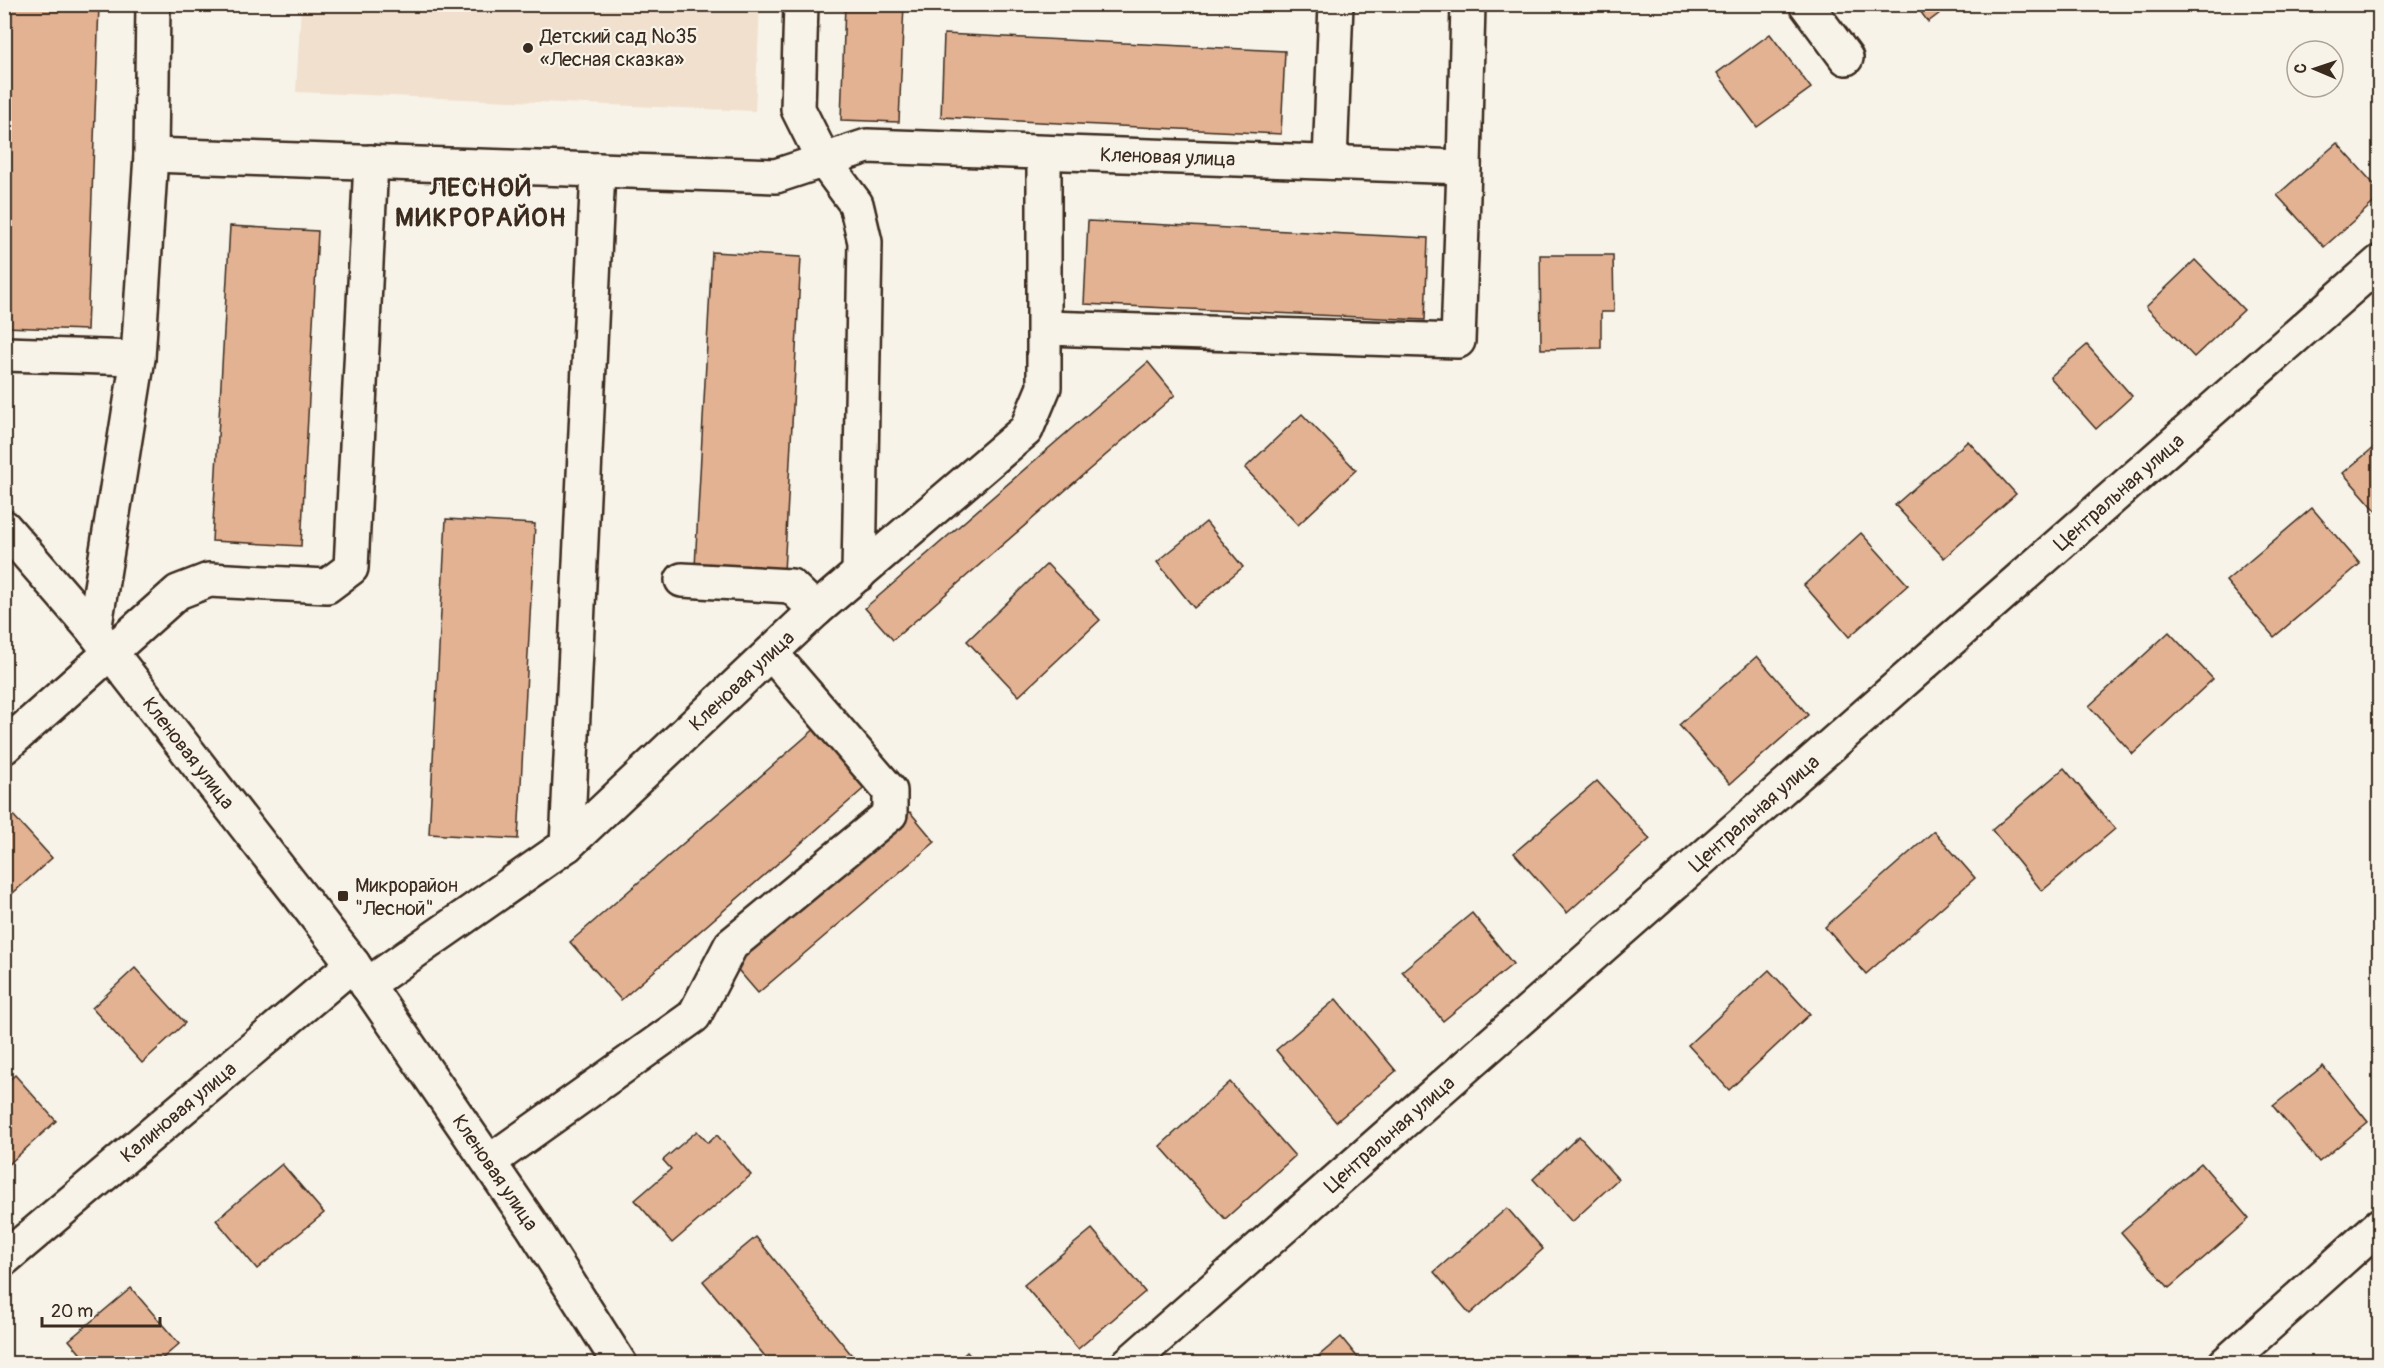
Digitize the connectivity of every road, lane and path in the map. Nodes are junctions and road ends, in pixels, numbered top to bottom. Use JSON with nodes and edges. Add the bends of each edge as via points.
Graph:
{"nodes":[{"id":1,"x":153,"y":4,"type":"edge"},
{"id":2,"x":801,"y":4,"type":"edge"},
{"id":3,"x":1336,"y":4,"type":"edge"},
{"id":4,"x":1468,"y":4,"type":"edge"},
{"id":5,"x":1806,"y":4,"type":"edge"},
{"id":6,"x":1846,"y":58,"type":"dead end"},
{"id":7,"x":1044,"y":153,"type":"junction"},
{"id":8,"x":151,"y":155,"type":"junction"},
{"id":9,"x":824,"y":161,"type":"junction"},
{"id":10,"x":371,"y":162,"type":"junction"},
{"id":11,"x":1330,"y":162,"type":"junction"},
{"id":12,"x":1464,"y":166,"type":"junction"},
{"id":13,"x":597,"y":170,"type":"junction"},
{"id":14,"x":2379,"y":262,"type":"edge"},
{"id":15,"x":1045,"y":328,"type":"junction"},
{"id":16,"x":4,"y":354,"type":"edge"},
{"id":17,"x":138,"y":358,"type":"junction"},
{"id":18,"x":4,"y":527,"type":"edge"},
{"id":19,"x":859,"y":574,"type":"junction"},
{"id":20,"x":682,"y":580,"type":"dead end"},
{"id":21,"x":816,"y":610,"type":"junction"},
{"id":22,"x":102,"y":643,"type":"junction"},
{"id":23,"x":771,"y":653,"type":"junction"},
{"id":24,"x":4,"y":747,"type":"edge"},
{"id":25,"x":567,"y":846,"type":"junction"},
{"id":26,"x":360,"y":974,"type":"junction"},
{"id":27,"x":489,"y":1162,"type":"junction"},
{"id":28,"x":2379,"y":1225,"type":"edge"},
{"id":29,"x":4,"y":1259,"type":"edge"},
{"id":30,"x":620,"y":1364,"type":"edge"},
{"id":31,"x":1128,"y":1364,"type":"edge"},
{"id":32,"x":2225,"y":1364,"type":"edge"}],
"edges":[{"from":1,"to":8,"type":"street"},
{"from":2,"to":9,"type":"street","via":[[798,109]]},
{"from":3,"to":11,"type":"street"},
{"from":4,"to":12,"type":"street"},
{"from":5,"to":6,"type":"street"},
{"from":7,"to":9,"type":"street","via":[[867,146]]},
{"from":7,"to":11,"type":"street","name":"Кленовая улица"},
{"from":7,"to":15,"type":"street","name":"Кленовая улица"},
{"from":8,"to":10,"type":"street"},
{"from":8,"to":17,"type":"street"},
{"from":9,"to":13,"type":"street","via":[[776,176]]},
{"from":9,"to":19,"type":"street","via":[[856,204],[865,242]]},
{"from":10,"to":13,"type":"street"},
{"from":10,"to":22,"type":"street","via":[[351,568],[327,586],[209,580],[178,592]]},
{"from":11,"to":12,"type":"street","name":"Кленовая улица"},
{"from":12,"to":15,"type":"street","via":[[1458,341]]},
{"from":13,"to":25,"type":"street"},
{"from":14,"to":31,"type":"street","name":"Центральная улица"},
{"from":15,"to":19,"type":"street","name":"Кленовая улица","via":[[1044,387],[1026,430]]},
{"from":16,"to":17,"type":"street"},
{"from":17,"to":22,"type":"street"},
{"from":18,"to":22,"type":"street","name":"Кленовая улица"},
{"from":19,"to":21,"type":"street","name":"Кленовая улица"},
{"from":20,"to":21,"type":"street","via":[[791,586]]},
{"from":21,"to":23,"type":"street","name":"Кленовая улица"},
{"from":22,"to":24,"type":"street"},
{"from":22,"to":26,"type":"street","name":"Кленовая улица"},
{"from":23,"to":25,"type":"street","name":"Кленовая улица"},
{"from":23,"to":27,"type":"street","via":[[890,791],[890,814],[731,945],[694,1016]]},
{"from":25,"to":26,"type":"street","name":"Кленовая улица"},
{"from":26,"to":27,"type":"street","name":"Кленовая улица"},
{"from":26,"to":29,"type":"street","name":"Калиновая улица"},
{"from":27,"to":30,"type":"street","name":"Кленовая улица"},
{"from":28,"to":32,"type":"street"}]}
